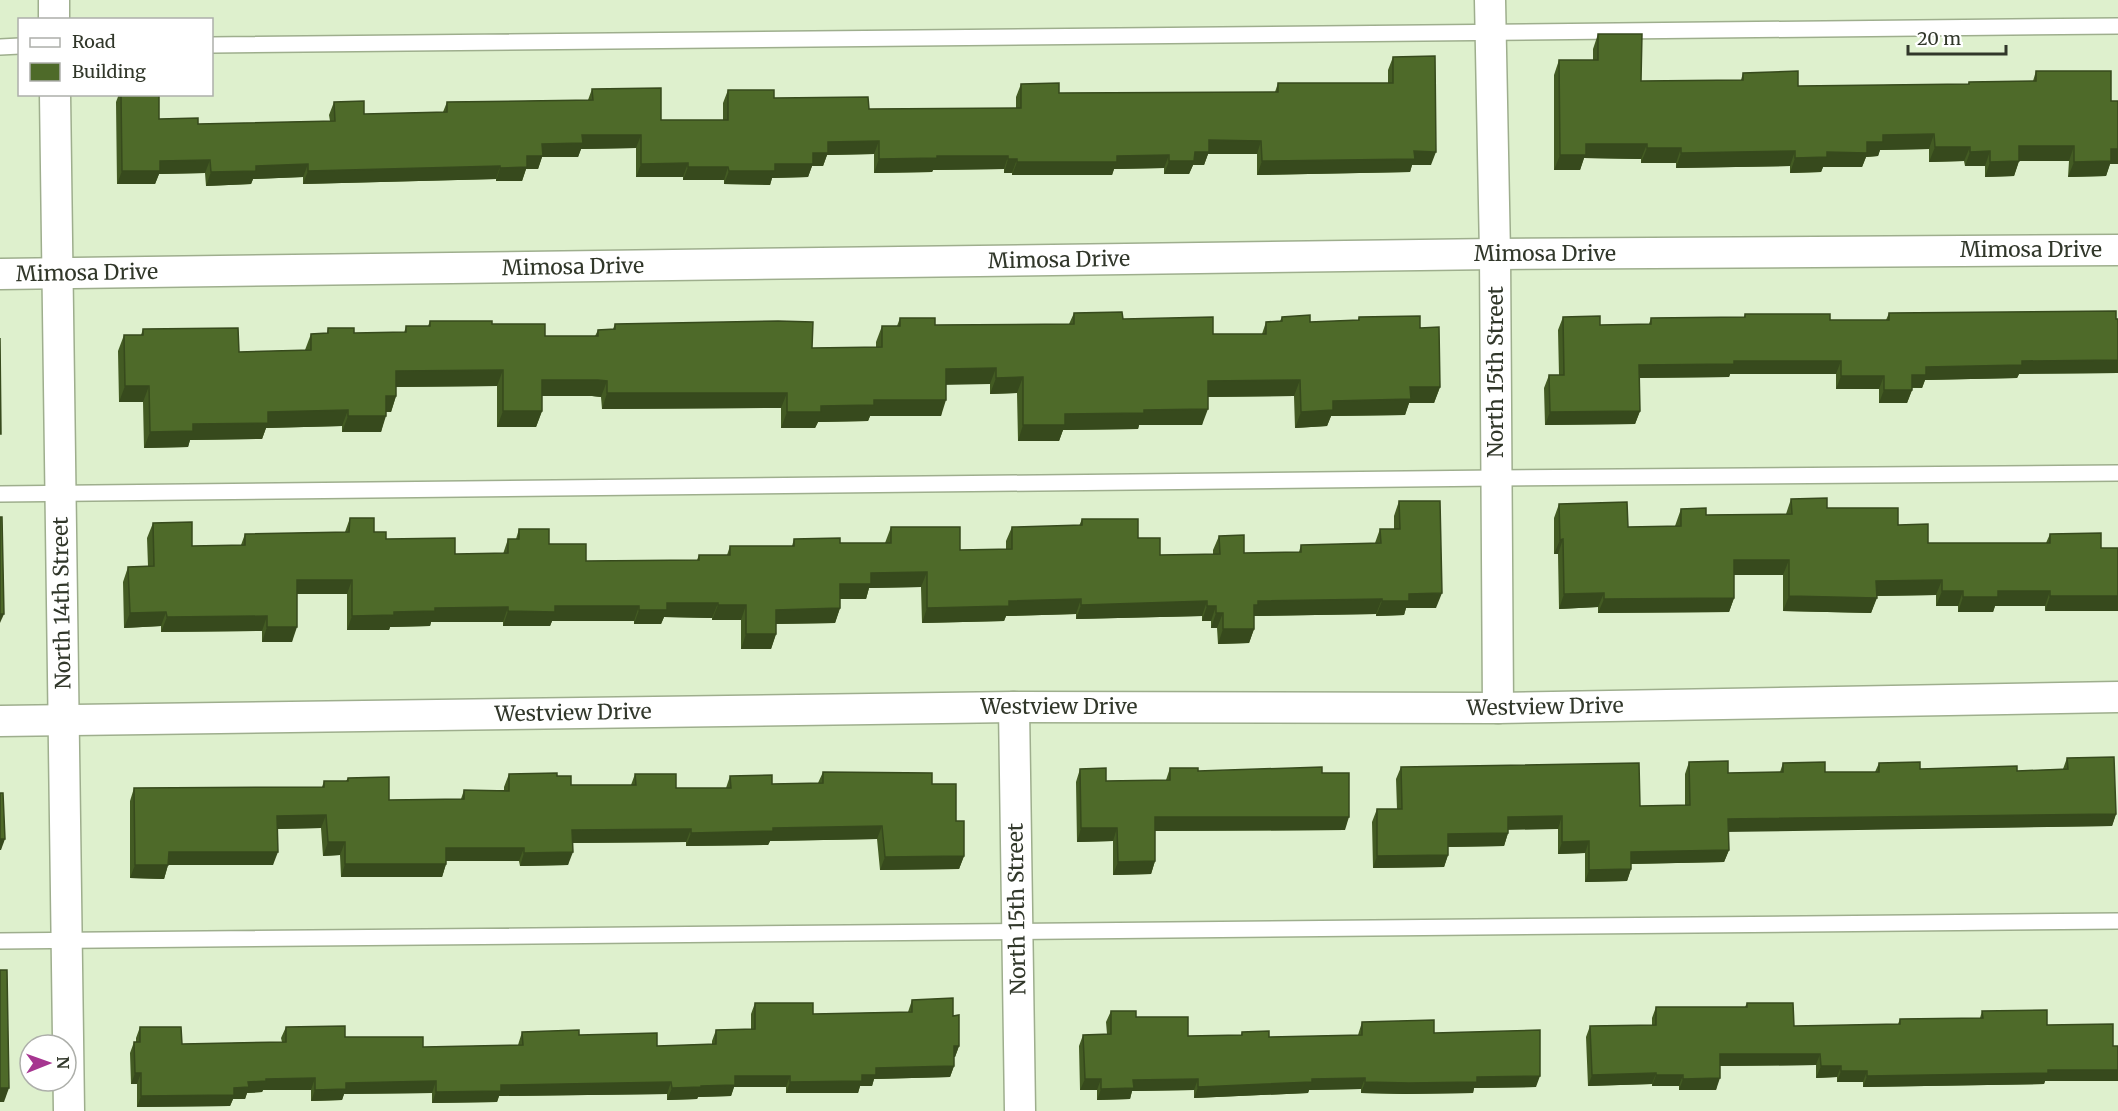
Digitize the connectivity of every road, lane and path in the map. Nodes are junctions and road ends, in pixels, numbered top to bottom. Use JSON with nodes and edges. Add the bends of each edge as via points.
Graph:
{"nodes":[{"id":1,"x":54,"y":0,"type":"edge"},
{"id":2,"x":1490,"y":0,"type":"edge"},
{"id":3,"x":54,"y":18,"type":"edge"},
{"id":4,"x":2118,"y":26,"type":"edge"},
{"id":5,"x":1491,"y":32,"type":"junction"},
{"id":6,"x":213,"y":45,"type":"edge"},
{"id":7,"x":0,"y":46,"type":"edge"},
{"id":8,"x":18,"y":46,"type":"edge"},
{"id":9,"x":55,"y":96,"type":"edge"},
{"id":10,"x":2118,"y":250,"type":"edge"},
{"id":11,"x":1495,"y":254,"type":"junction"},
{"id":12,"x":0,"y":274,"type":"edge"},
{"id":13,"x":57,"y":274,"type":"junction"},
{"id":14,"x":2118,"y":473,"type":"edge"},
{"id":15,"x":1497,"y":477,"type":"junction"},
{"id":16,"x":0,"y":494,"type":"edge"},
{"id":17,"x":61,"y":494,"type":"junction"},
{"id":18,"x":2118,"y":698,"type":"edge"},
{"id":19,"x":1014,"y":707,"type":"junction"},
{"id":20,"x":1498,"y":708,"type":"junction"},
{"id":21,"x":0,"y":721,"type":"edge"},
{"id":22,"x":64,"y":721,"type":"junction"},
{"id":23,"x":2118,"y":921,"type":"edge"},
{"id":24,"x":1017,"y":931,"type":"junction"},
{"id":25,"x":0,"y":941,"type":"edge"},
{"id":26,"x":66,"y":941,"type":"junction"},
{"id":27,"x":69,"y":1111,"type":"edge"},
{"id":28,"x":1020,"y":1111,"type":"edge"}],
"edges":[{"from":1,"to":3,"type":"street"},
{"from":2,"to":5,"type":"street","name":"North 15th Street"},
{"from":4,"to":5,"type":"lane"},
{"from":5,"to":6,"type":"lane"},
{"from":5,"to":11,"type":"street","name":"North 15th Street"},
{"from":7,"to":8,"type":"lane"},
{"from":9,"to":13,"type":"street","name":"North 14th Street"},
{"from":10,"to":11,"type":"street","name":"Mimosa Drive"},
{"from":11,"to":13,"type":"street","name":"Mimosa Drive"},
{"from":11,"to":15,"type":"street","name":"North 15th Street"},
{"from":12,"to":13,"type":"street","name":"Mimosa Drive"},
{"from":13,"to":17,"type":"street","name":"North 14th Street"},
{"from":14,"to":15,"type":"lane"},
{"from":15,"to":17,"type":"lane"},
{"from":15,"to":20,"type":"street","name":"North 15th Street"},
{"from":16,"to":17,"type":"lane"},
{"from":17,"to":22,"type":"street","name":"North 14th Street"},
{"from":18,"to":20,"type":"street","name":"Westview Drive"},
{"from":19,"to":20,"type":"street","name":"Westview Drive"},
{"from":19,"to":22,"type":"street","name":"Westview Drive"},
{"from":19,"to":24,"type":"street","name":"North 15th Street"},
{"from":21,"to":22,"type":"street","name":"Westview Drive"},
{"from":22,"to":26,"type":"street","name":"North 14th Street"},
{"from":23,"to":24,"type":"lane"},
{"from":24,"to":26,"type":"lane"},
{"from":24,"to":28,"type":"street","name":"North 15th Street"},
{"from":25,"to":26,"type":"lane"},
{"from":26,"to":27,"type":"street","name":"North 14th Street"}]}
